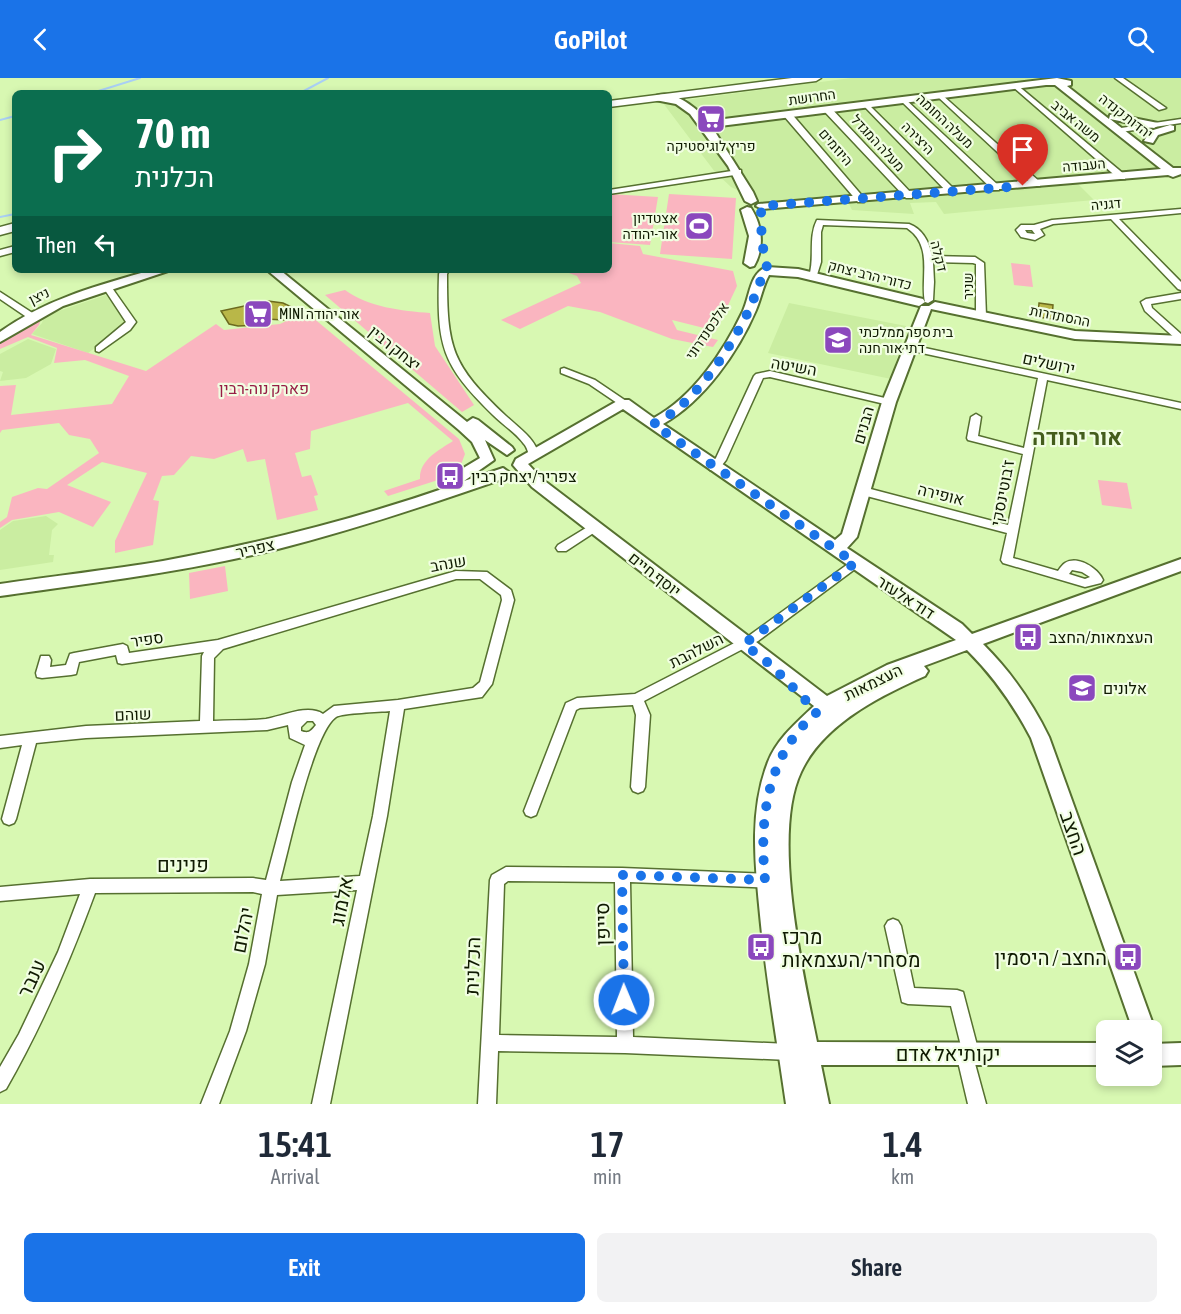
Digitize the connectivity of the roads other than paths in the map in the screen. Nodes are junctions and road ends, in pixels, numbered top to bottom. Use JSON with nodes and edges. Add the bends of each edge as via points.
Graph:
{"nodes":[{"id":1,"x":767,"y":78,"type":"edge"},
{"id":2,"x":816,"y":78,"type":"edge"},
{"id":3,"x":1118,"y":78,"type":"edge"},
{"id":4,"x":1059,"y":80,"type":"edge"},
{"id":5,"x":1014,"y":85,"type":"junction"},
{"id":6,"x":699,"y":93,"type":"junction"},
{"id":7,"x":939,"y":95,"type":"junction"},
{"id":8,"x":612,"y":98,"type":"edge"},
{"id":9,"x":655,"y":99,"type":"junction"},
{"id":10,"x":902,"y":99,"type":"junction"},
{"id":11,"x":865,"y":104,"type":"junction"},
{"id":12,"x":612,"y":105,"type":"edge"},
{"id":13,"x":689,"y":107,"type":"junction"},
{"id":14,"x":1162,"y":108,"type":"dead end"},
{"id":15,"x":827,"y":109,"type":"junction"},
{"id":16,"x":787,"y":114,"type":"junction"},
{"id":17,"x":1113,"y":117,"type":"junction"},
{"id":18,"x":1181,"y":121,"type":"edge"},
{"id":19,"x":703,"y":124,"type":"junction"},
{"id":20,"x":1154,"y":125,"type":"junction"},
{"id":21,"x":1176,"y":127,"type":"edge"},
{"id":22,"x":1127,"y":130,"type":"junction"},
{"id":23,"x":1149,"y":144,"type":"junction"},
{"id":24,"x":738,"y":172,"type":"junction"},
{"id":25,"x":1178,"y":173,"type":"edge"},
{"id":26,"x":1122,"y":177,"type":"junction"},
{"id":27,"x":1037,"y":184,"type":"junction"},
{"id":28,"x":996,"y":188,"type":"junction"},
{"id":29,"x":612,"y":192,"type":"edge"},
{"id":30,"x":952,"y":192,"type":"junction"},
{"id":31,"x":909,"y":196,"type":"junction"},
{"id":32,"x":861,"y":200,"type":"junction"},
{"id":33,"x":755,"y":207,"type":"junction"},
{"id":34,"x":1181,"y":211,"type":"edge"},
{"id":35,"x":1113,"y":217,"type":"junction"},
{"id":36,"x":1035,"y":228,"type":"dead end"},
{"id":37,"x":928,"y":259,"type":"junction"},
{"id":38,"x":749,"y":268,"type":"junction"},
{"id":39,"x":765,"y":269,"type":"junction"},
{"id":40,"x":138,"y":273,"type":"edge"},
{"id":41,"x":155,"y":273,"type":"edge"},
{"id":42,"x":277,"y":273,"type":"edge"},
{"id":43,"x":289,"y":273,"type":"edge"},
{"id":44,"x":445,"y":273,"type":"edge"},
{"id":45,"x":813,"y":276,"type":"junction"},
{"id":46,"x":107,"y":287,"type":"junction"},
{"id":47,"x":1181,"y":287,"type":"edge"},
{"id":48,"x":0,"y":295,"type":"edge"},
{"id":49,"x":1181,"y":296,"type":"edge"},
{"id":50,"x":927,"y":304,"type":"junction"},
{"id":51,"x":28,"y":315,"type":"junction"},
{"id":52,"x":981,"y":316,"type":"junction"},
{"id":53,"x":0,"y":330,"type":"edge"},
{"id":54,"x":0,"y":338,"type":"edge"},
{"id":55,"x":1181,"y":339,"type":"edge"},
{"id":56,"x":911,"y":348,"type":"junction"},
{"id":57,"x":99,"y":349,"type":"dead end"},
{"id":58,"x":564,"y":371,"type":"dead end"},
{"id":59,"x":1043,"y":378,"type":"junction"},
{"id":60,"x":889,"y":402,"type":"junction"},
{"id":61,"x":624,"y":403,"type":"junction"},
{"id":62,"x":1181,"y":406,"type":"edge"},
{"id":63,"x":976,"y":417,"type":"dead end"},
{"id":64,"x":653,"y":424,"type":"junction"},
{"id":65,"x":509,"y":450,"type":"junction"},
{"id":66,"x":1028,"y":452,"type":"junction"},
{"id":67,"x":527,"y":457,"type":"junction"},
{"id":68,"x":487,"y":459,"type":"junction"},
{"id":69,"x":714,"y":467,"type":"junction"},
{"id":70,"x":503,"y":473,"type":"junction"},
{"id":71,"x":537,"y":483,"type":"junction"},
{"id":72,"x":863,"y":491,"type":"junction"},
{"id":73,"x":594,"y":527,"type":"junction"},
{"id":74,"x":1012,"y":530,"type":"junction"},
{"id":75,"x":562,"y":548,"type":"dead end"},
{"id":76,"x":835,"y":549,"type":"junction"},
{"id":77,"x":855,"y":563,"type":"junction"},
{"id":78,"x":1181,"y":565,"type":"edge"},
{"id":79,"x":1061,"y":575,"type":"dead end"},
{"id":80,"x":1181,"y":575,"type":"edge"},
{"id":81,"x":0,"y":583,"type":"edge"},
{"id":82,"x":0,"y":591,"type":"edge"},
{"id":83,"x":744,"y":644,"type":"junction"},
{"id":84,"x":219,"y":645,"type":"junction"},
{"id":85,"x":976,"y":645,"type":"junction"},
{"id":86,"x":45,"y":660,"type":"dead end"},
{"id":87,"x":637,"y":699,"type":"junction"},
{"id":88,"x":398,"y":705,"type":"junction"},
{"id":89,"x":829,"y":714,"type":"junction"},
{"id":90,"x":307,"y":715,"type":"junction"},
{"id":91,"x":323,"y":722,"type":"junction"},
{"id":92,"x":267,"y":724,"type":"junction"},
{"id":93,"x":206,"y":728,"type":"junction"},
{"id":94,"x":303,"y":735,"type":"junction"},
{"id":95,"x":31,"y":738,"type":"junction"},
{"id":96,"x":0,"y":742,"type":"edge"},
{"id":97,"x":638,"y":787,"type":"dead end"},
{"id":98,"x":531,"y":812,"type":"dead end"},
{"id":99,"x":9,"y":819,"type":"dead end"},
{"id":100,"x":622,"y":875,"type":"junction"},
{"id":101,"x":774,"y":882,"type":"junction"},
{"id":102,"x":365,"y":883,"type":"junction"},
{"id":103,"x":90,"y":886,"type":"junction"},
{"id":104,"x":271,"y":888,"type":"junction"},
{"id":105,"x":0,"y":894,"type":"edge"},
{"id":106,"x":893,"y":927,"type":"dead end"},
{"id":107,"x":1140,"y":1020,"type":"edge"},
{"id":108,"x":490,"y":1043,"type":"junction"},
{"id":109,"x":625,"y":1045,"type":"junction"},
{"id":110,"x":798,"y":1053,"type":"junction"},
{"id":111,"x":967,"y":1053,"type":"junction"},
{"id":112,"x":1096,"y":1054,"type":"edge"},
{"id":113,"x":1162,"y":1054,"type":"edge"},
{"id":114,"x":1181,"y":1054,"type":"edge"},
{"id":115,"x":0,"y":1083,"type":"edge"},
{"id":116,"x":210,"y":1104,"type":"edge"},
{"id":117,"x":321,"y":1104,"type":"edge"},
{"id":118,"x":487,"y":1104,"type":"edge"},
{"id":119,"x":798,"y":1104,"type":"edge"},
{"id":120,"x":818,"y":1104,"type":"edge"},
{"id":121,"x":977,"y":1104,"type":"edge"}],
"edges":[{"from":1,"to":8,"type":"main road"},
{"from":2,"to":6,"type":"main road"},
{"from":3,"to":14,"type":"street"},
{"from":4,"to":5,"type":"street","name":"החרושת"},
{"from":4,"to":17,"type":"street","name":"יהדות קנדה"},
{"from":4,"to":22,"type":"street","name":"יהדות קנדה"},
{"from":5,"to":7,"type":"street","name":"החרושת"},
{"from":5,"to":26,"type":"street","name":"משה אביב"},
{"from":6,"to":9,"type":"main road"},
{"from":6,"to":13,"type":"street","via":[[689,100]]},
{"from":7,"to":10,"type":"street","name":"החרושת"},
{"from":7,"to":27,"type":"street"},
{"from":9,"to":12,"type":"main road"},
{"from":9,"to":13,"type":"street"},
{"from":10,"to":11,"type":"street","name":"החרושת"},
{"from":10,"to":28,"type":"street","name":"מעלה החומה"},
{"from":11,"to":15,"type":"street","name":"החרושת"},
{"from":11,"to":30,"type":"street","name":"היצירה"},
{"from":13,"to":19,"type":"street"},
{"from":15,"to":16,"type":"street","name":"החרושת"},
{"from":15,"to":31,"type":"street","name":"מעלה המגדל"},
{"from":16,"to":19,"type":"street","name":"החרושת"},
{"from":16,"to":32,"type":"street","name":"היוזמים"},
{"from":17,"to":20,"type":"street"},
{"from":17,"to":22,"type":"street","name":"יהדות קנדה"},
{"from":18,"to":20,"type":"street"},
{"from":19,"to":24,"type":"street"},
{"from":20,"to":22,"type":"street"},
{"from":21,"to":22,"type":"street"},
{"from":21,"to":23,"type":"street","via":[[1151,134]]},
{"from":22,"to":23,"type":"street","name":"יהדות קנדה"},
{"from":22,"to":25,"type":"street","name":"יהדות קנדה"},
{"from":23,"to":25,"type":"street","name":"יהדות קנדה"},
{"from":24,"to":29,"type":"street"},
{"from":24,"to":33,"type":"street"},
{"from":25,"to":26,"type":"street","name":"העבודה"},
{"from":26,"to":27,"type":"street","name":"העבודה"},
{"from":27,"to":28,"type":"street","name":"העבודה"},
{"from":28,"to":30,"type":"street","name":"העבודה"},
{"from":30,"to":31,"type":"street","name":"העבודה"},
{"from":31,"to":32,"type":"street","name":"העבודה"},
{"from":32,"to":33,"type":"street","name":"העבודה"},
{"from":33,"to":38,"type":"street","name":"אלכסנדרוני"},
{"from":33,"to":39,"type":"street"},
{"from":34,"to":35,"type":"street","name":"דגניה"},
{"from":35,"to":36,"type":"street","name":"דגניה","via":[[1052,222]]},
{"from":35,"to":47,"type":"street"},
{"from":37,"to":45,"type":"street","name":"דקלה","via":[[914,228],[825,221],[818,224],[819,257]]},
{"from":37,"to":50,"type":"street","name":"דקלה","via":[[931,280]]},
{"from":37,"to":52,"type":"street","name":"שניר","via":[[975,260],[981,265]]},
{"from":38,"to":39,"type":"street"},
{"from":38,"to":64,"type":"street","name":"אלכסנדרוני","via":[[750,282],[742,306],[725,337]]},
{"from":39,"to":45,"type":"street"},
{"from":39,"to":64,"type":"street","via":[[750,308],[720,358],[679,408]]},
{"from":40,"to":51,"type":"street","name":"ניצן","via":[[69,294]]},
{"from":41,"to":46,"type":"street","name":"ניצן"},
{"from":42,"to":68,"type":"street","name":"יצחק רבין","via":[[464,427],[478,441]]},
{"from":43,"to":65,"type":"street","name":"יצחק רבין","via":[[500,447]]},
{"from":44,"to":67,"type":"street","via":[[443,320],[448,350]]},
{"from":45,"to":50,"type":"street","name":"כדורי הרב יצחק"},
{"from":46,"to":51,"type":"street","name":"ניצן"},
{"from":46,"to":57,"type":"street","via":[[131,322]]},
{"from":48,"to":51,"type":"street"},
{"from":49,"to":55,"type":"street","via":[[1149,300],[1146,306]]},
{"from":50,"to":52,"type":"street","name":"ההסתדרות"},
{"from":50,"to":56,"type":"street","name":"הבנים"},
{"from":51,"to":53,"type":"street","name":"ניצן"},
{"from":51,"to":54,"type":"street","name":"ניצן"},
{"from":52,"to":55,"type":"street","name":"ההסתדרות","via":[[1098,338]]},
{"from":56,"to":59,"type":"street","name":"ירושלים"},
{"from":56,"to":60,"type":"street","name":"הבנים"},
{"from":58,"to":61,"type":"street","via":[[592,382]]},
{"from":59,"to":62,"type":"street","name":"ירושלים"},
{"from":59,"to":66,"type":"street","name":"ז'בוטינסקי"},
{"from":60,"to":69,"type":"street","name":"השיטה","via":[[770,374],[759,376],[721,460]]},
{"from":60,"to":72,"type":"street","name":"הבנים"},
{"from":61,"to":64,"type":"street","name":"דוד אלעזר"},
{"from":61,"to":67,"type":"street"},
{"from":63,"to":66,"type":"street","via":[[972,438]]},
{"from":64,"to":69,"type":"street","name":"דוד אלעזר"},
{"from":65,"to":67,"type":"street","name":"יצחק רבין"},
{"from":65,"to":68,"type":"street","name":"צפריר","via":[[496,451]]},
{"from":66,"to":74,"type":"street","name":"ז'בוטינסקי"},
{"from":67,"to":70,"type":"street","name":"צפריר","via":[[515,470]]},
{"from":67,"to":71,"type":"street","name":"יוסף חיים"},
{"from":68,"to":70,"type":"street","name":"יצחק רבין","via":[[490,469]]},
{"from":68,"to":81,"type":"street","name":"צפריר","via":[[466,475],[437,488],[285,532],[169,557]]},
{"from":69,"to":76,"type":"street","name":"דוד אלעזר"},
{"from":70,"to":71,"type":"street","name":"יוסף חיים"},
{"from":70,"to":82,"type":"street","name":"צפריר","via":[[388,513],[274,544],[162,567]]},
{"from":71,"to":73,"type":"street","name":"יוסף חיים"},
{"from":72,"to":74,"type":"street","name":"אופירה"},
{"from":72,"to":76,"type":"street","name":"הבנים","via":[[849,537]]},
{"from":73,"to":75,"type":"street"},
{"from":73,"to":83,"type":"street","name":"יוסף חיים"},
{"from":74,"to":79,"type":"street","name":"ז'בוטינסקי","via":[[1007,560]]},
{"from":76,"to":77,"type":"street","name":"דוד אלעזר"},
{"from":77,"to":83,"type":"street","name":"השלהבת"},
{"from":77,"to":85,"type":"street","name":"דוד אלעזר"},
{"from":78,"to":85,"type":"street","name":"העצמאות"},
{"from":80,"to":85,"type":"street","name":"העצמאות"},
{"from":83,"to":87,"type":"street","name":"השלהבת"},
{"from":83,"to":89,"type":"street","name":"יוסף חיים"},
{"from":84,"to":86,"type":"street","name":"ספיר","via":[[122,659],[123,649],[74,658],[70,670],[42,673]]},
{"from":84,"to":88,"type":"street","name":"שנהב","via":[[456,575],[483,575],[503,588],[508,600],[486,684],[467,696]]},
{"from":84,"to":93,"type":"street","via":[[208,656]]},
{"from":85,"to":89,"type":"street","name":"העצמאות"},
{"from":85,"to":107,"type":"street","name":"החצב","via":[[1014,691],[1040,737]]},
{"from":87,"to":97,"type":"street","via":[[643,716]]},
{"from":87,"to":98,"type":"street","name":"השלהבת","via":[[589,700],[571,707]]},
{"from":88,"to":91,"type":"street","name":"שנהב","via":[[334,711]]},
{"from":88,"to":102,"type":"street","name":"אלמוג"},
{"from":89,"to":101,"type":"street","name":"העצמאות","via":[[799,757],[784,790]]},
{"from":90,"to":91,"type":"street","via":[[317,716]]},
{"from":90,"to":92,"type":"street","name":"שוהם"},
{"from":90,"to":94,"type":"street","via":[[295,723]]},
{"from":91,"to":94,"type":"street","via":[[322,730]]},
{"from":92,"to":93,"type":"street","name":"שוהם"},
{"from":92,"to":94,"type":"street","name":"שוהם"},
{"from":93,"to":95,"type":"street","name":"שוהם"},
{"from":94,"to":104,"type":"street","name":"יהלום","via":[[306,761]]},
{"from":95,"to":96,"type":"street","name":"שוהם"},
{"from":95,"to":99,"type":"street"},
{"from":100,"to":101,"type":"street","name":"הכלנית"},
{"from":100,"to":108,"type":"street","name":"הכלנית","via":[[506,874],[497,880]]},
{"from":100,"to":109,"type":"street","name":"סייפן"},
{"from":101,"to":110,"type":"street","name":"העצמאות"},
{"from":102,"to":104,"type":"street","name":"פנינים"},
{"from":102,"to":117,"type":"street","name":"אלמוג"},
{"from":103,"to":104,"type":"street","name":"פנינים"},
{"from":103,"to":105,"type":"street","name":"פנינים"},
{"from":103,"to":115,"type":"street","name":"ענבר","via":[[65,954]]},
{"from":104,"to":116,"type":"street","name":"יהלום","via":[[257,964],[238,1031]]},
{"from":106,"to":111,"type":"street","via":[[908,996],[957,998]]},
{"from":108,"to":109,"type":"street"},
{"from":108,"to":118,"type":"street"},
{"from":109,"to":110,"type":"street"},
{"from":110,"to":111,"type":"street","name":"יקותיאל אדם"},
{"from":110,"to":119,"type":"street","name":"העצמאות"},
{"from":110,"to":120,"type":"street","name":"העצמאות"},
{"from":111,"to":112,"type":"street","name":"יקותיאל אדם"},
{"from":111,"to":121,"type":"street"},
{"from":113,"to":114,"type":"street"}]}
